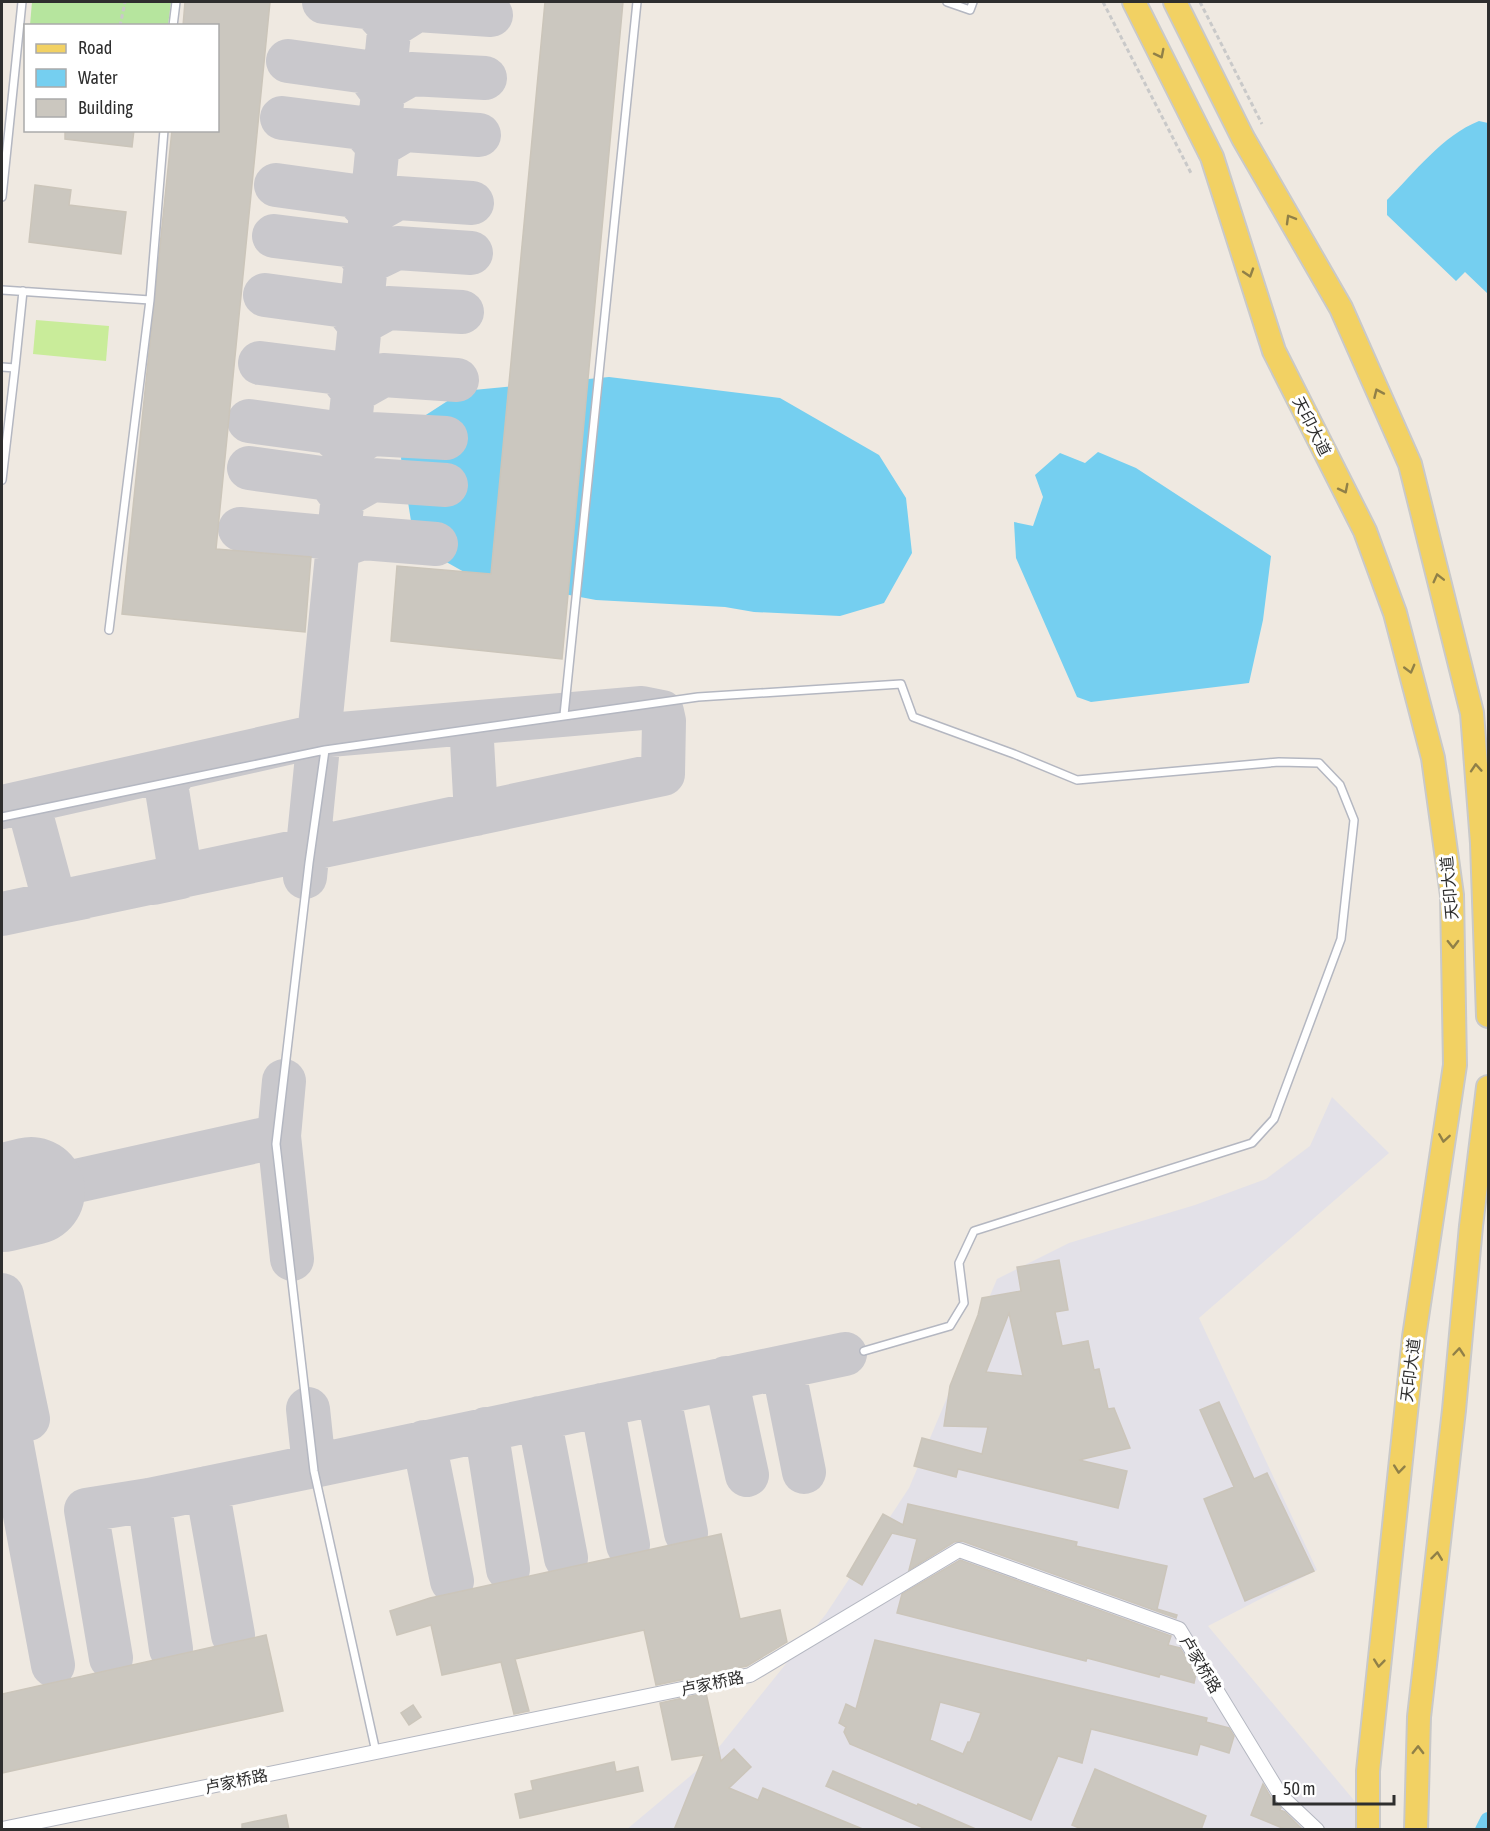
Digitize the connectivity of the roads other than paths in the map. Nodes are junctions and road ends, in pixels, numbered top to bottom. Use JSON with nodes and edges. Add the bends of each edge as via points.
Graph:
{"nodes":[{"id":1,"x":21,"y":2,"type":"edge"},
{"id":2,"x":176,"y":2,"type":"edge"},
{"id":3,"x":637,"y":2,"type":"edge"},
{"id":4,"x":946,"y":2,"type":"edge"},
{"id":5,"x":974,"y":2,"type":"edge"},
{"id":6,"x":1134,"y":2,"type":"edge"},
{"id":7,"x":1175,"y":2,"type":"edge"},
{"id":8,"x":174,"y":24,"type":"edge"},
{"id":9,"x":5,"y":131,"type":"edge"},
{"id":10,"x":164,"y":132,"type":"edge"},
{"id":11,"x":2,"y":197,"type":"edge"},
{"id":12,"x":2,"y":290,"type":"edge"},
{"id":13,"x":23,"y":291,"type":"junction"},
{"id":14,"x":150,"y":300,"type":"junction"},
{"id":15,"x":2,"y":367,"type":"edge"},
{"id":16,"x":15,"y":368,"type":"junction"},
{"id":17,"x":2,"y":480,"type":"edge"},
{"id":18,"x":109,"y":630,"type":"dead end"},
{"id":19,"x":564,"y":715,"type":"junction"},
{"id":20,"x":325,"y":750,"type":"junction"},
{"id":21,"x":2,"y":817,"type":"edge"},
{"id":22,"x":1488,"y":1016,"type":"edge"},
{"id":23,"x":1488,"y":1086,"type":"edge"},
{"id":24,"x":864,"y":1351,"type":"dead end"},
{"id":25,"x":376,"y":1752,"type":"junction"},
{"id":26,"x":23,"y":1827,"type":"edge"},
{"id":27,"x":2,"y":1828,"type":"edge"},
{"id":28,"x":1317,"y":1830,"type":"edge"},
{"id":29,"x":1368,"y":1830,"type":"edge"},
{"id":30,"x":1416,"y":1830,"type":"edge"}],
"edges":[{"from":1,"to":9,"type":"lane"},
{"from":2,"to":8,"type":"lane"},
{"from":3,"to":19,"type":"lane"},
{"from":4,"to":5,"type":"lane","via":[[970,10]]},
{"from":6,"to":29,"type":"main road","name":"天印大道","one_way":true,"via":[[1212,157],[1274,351],[1365,531],[1395,613],[1433,758],[1452,895],[1455,1065],[1405,1410],[1368,1771]]},
{"from":22,"to":7,"type":"main road","name":"天印大道","one_way":true,"via":[[1482,843],[1472,713],[1410,464],[1341,308],[1243,138]]},
{"from":9,"to":11,"type":"lane"},
{"from":10,"to":14,"type":"lane"},
{"from":12,"to":13,"type":"lane"},
{"from":13,"to":14,"type":"lane"},
{"from":13,"to":16,"type":"lane"},
{"from":14,"to":18,"type":"lane"},
{"from":15,"to":16,"type":"lane"},
{"from":16,"to":17,"type":"lane"},
{"from":19,"to":20,"type":"lane"},
{"from":19,"to":24,"type":"lane","via":[[698,697],[901,684],[913,717],[1077,780],[1289,762],[1319,763],[1340,785],[1354,820],[1341,939],[1274,1119],[1252,1143],[974,1231],[960,1263],[964,1303],[950,1326]]},
{"from":20,"to":21,"type":"lane"},
{"from":20,"to":25,"type":"lane","via":[[276,1144],[314,1471]]},
{"from":30,"to":23,"type":"main road","one_way":true,"via":[[1419,1717]]},
{"from":25,"to":26,"type":"street","name":"卢家桥路"},
{"from":25,"to":28,"type":"street","name":"卢家桥路","via":[[750,1676],[959,1550],[1179,1629],[1281,1796]]},
{"from":26,"to":27,"type":"street","name":"卢家桥路"}]}
